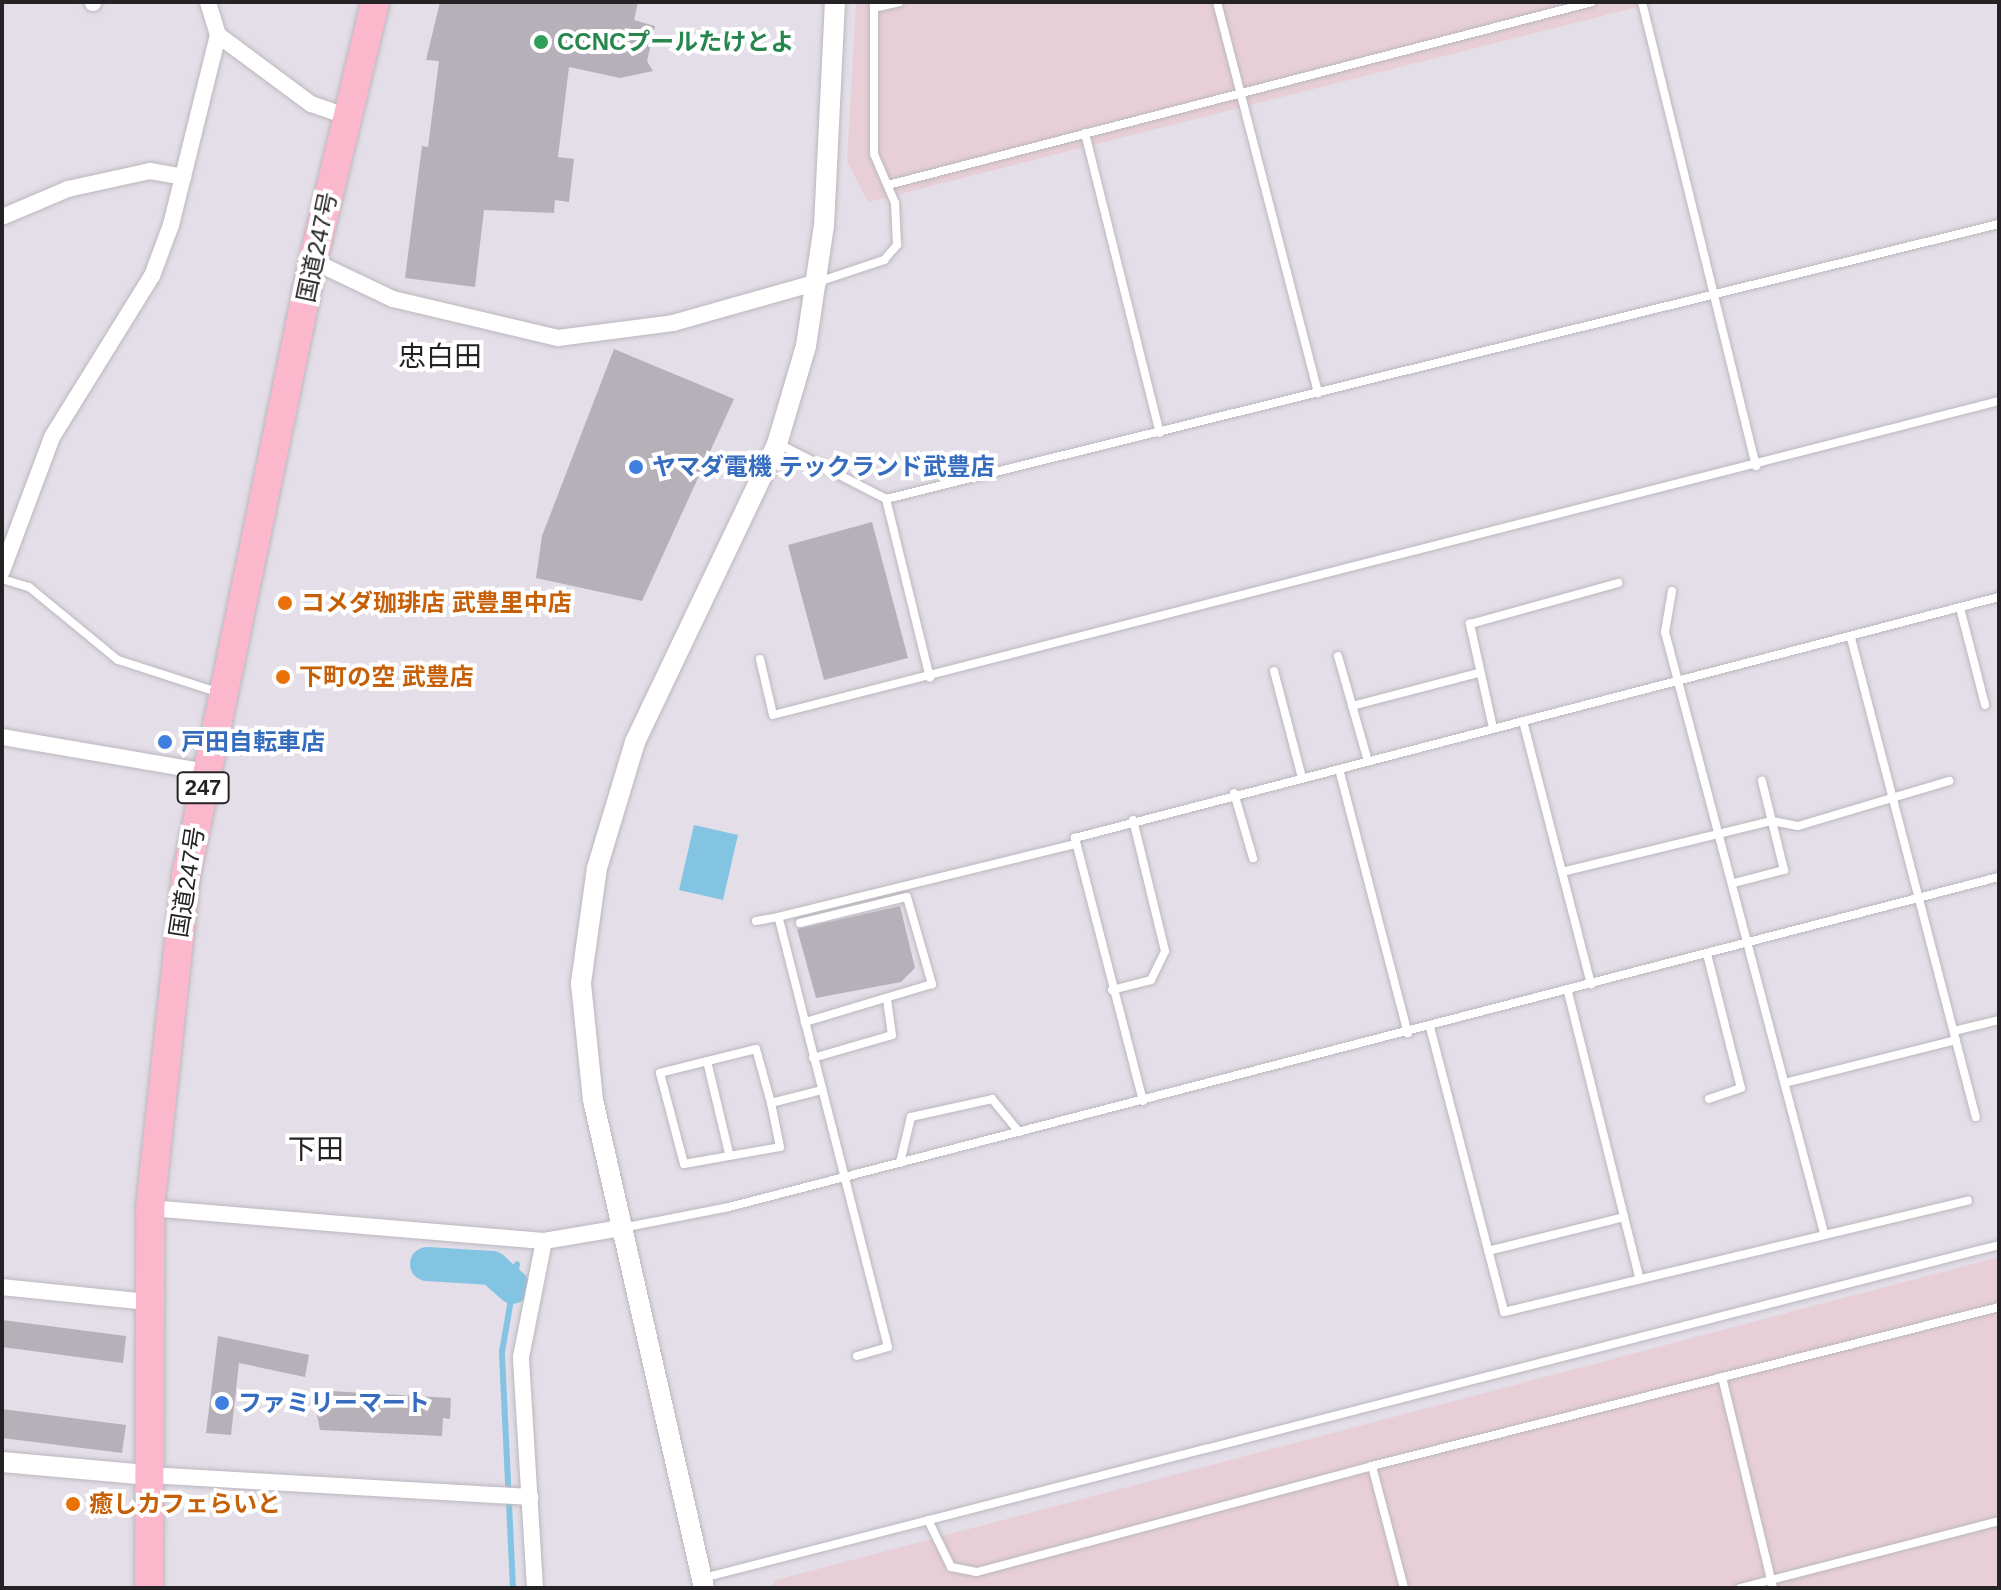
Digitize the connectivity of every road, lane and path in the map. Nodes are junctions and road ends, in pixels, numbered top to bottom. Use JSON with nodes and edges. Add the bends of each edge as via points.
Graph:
{"nodes":[{"id":1,"x":375,"y":2,"type":"edge"},
{"id":2,"x":835,"y":2,"type":"edge"},
{"id":3,"x":899,"y":2,"type":"edge"},
{"id":4,"x":1217,"y":2,"type":"edge"},
{"id":5,"x":1592,"y":2,"type":"edge"},
{"id":6,"x":1642,"y":2,"type":"edge"},
{"id":7,"x":211,"y":4,"type":"edge"},
{"id":8,"x":874,"y":5,"type":"edge"},
{"id":9,"x":218,"y":35,"type":"junction"},
{"id":10,"x":1241,"y":93,"type":"junction"},
{"id":11,"x":346,"y":116,"type":"junction"},
{"id":12,"x":1085,"y":133,"type":"junction"},
{"id":13,"x":183,"y":177,"type":"junction"},
{"id":14,"x":888,"y":185,"type":"junction"},
{"id":15,"x":2,"y":217,"type":"edge"},
{"id":16,"x":1999,"y":224,"type":"edge"},
{"id":17,"x":313,"y":261,"type":"junction"},
{"id":18,"x":818,"y":282,"type":"junction"},
{"id":19,"x":1715,"y":295,"type":"junction"},
{"id":20,"x":1318,"y":393,"type":"junction"},
{"id":21,"x":1999,"y":401,"type":"edge"},
{"id":22,"x":1160,"y":433,"type":"junction"},
{"id":23,"x":777,"y":444,"type":"junction"},
{"id":24,"x":1756,"y":466,"type":"junction"},
{"id":25,"x":886,"y":499,"type":"junction"},
{"id":26,"x":2,"y":571,"type":"edge"},
{"id":27,"x":2,"y":579,"type":"edge"},
{"id":28,"x":1618,"y":583,"type":"dead end"},
{"id":29,"x":1672,"y":591,"type":"dead end"},
{"id":30,"x":1999,"y":597,"type":"edge"},
{"id":31,"x":1960,"y":608,"type":"junction"},
{"id":32,"x":1851,"y":638,"type":"junction"},
{"id":33,"x":1338,"y":656,"type":"dead end"},
{"id":34,"x":760,"y":659,"type":"dead end"},
{"id":35,"x":1274,"y":671,"type":"dead end"},
{"id":36,"x":1479,"y":673,"type":"junction"},
{"id":37,"x":930,"y":678,"type":"junction"},
{"id":38,"x":1679,"y":683,"type":"junction"},
{"id":39,"x":221,"y":694,"type":"junction"},
{"id":40,"x":1985,"y":705,"type":"dead end"},
{"id":41,"x":1352,"y":706,"type":"junction"},
{"id":42,"x":1523,"y":721,"type":"junction"},
{"id":43,"x":1493,"y":728,"type":"junction"},
{"id":44,"x":2,"y":737,"type":"edge"},
{"id":45,"x":1368,"y":761,"type":"junction"},
{"id":46,"x":1339,"y":769,"type":"junction"},
{"id":47,"x":206,"y":772,"type":"junction"},
{"id":48,"x":1302,"y":778,"type":"junction"},
{"id":49,"x":1762,"y":781,"type":"dead end"},
{"id":50,"x":1949,"y":781,"type":"dead end"},
{"id":51,"x":1234,"y":793,"type":"junction"},
{"id":52,"x":1892,"y":801,"type":"junction"},
{"id":53,"x":1133,"y":820,"type":"junction"},
{"id":54,"x":1772,"y":821,"type":"junction"},
{"id":55,"x":1717,"y":834,"type":"junction"},
{"id":56,"x":1076,"y":844,"type":"junction"},
{"id":57,"x":1253,"y":858,"type":"dead end"},
{"id":58,"x":1562,"y":872,"type":"junction"},
{"id":59,"x":1999,"y":877,"type":"edge"},
{"id":60,"x":1734,"y":883,"type":"junction"},
{"id":61,"x":1917,"y":899,"type":"junction"},
{"id":62,"x":778,"y":917,"type":"junction"},
{"id":63,"x":756,"y":921,"type":"dead end"},
{"id":64,"x":800,"y":923,"type":"dead end"},
{"id":65,"x":1751,"y":943,"type":"junction"},
{"id":66,"x":1707,"y":954,"type":"junction"},
{"id":67,"x":1591,"y":984,"type":"junction"},
{"id":68,"x":1112,"y":990,"type":"junction"},
{"id":69,"x":1568,"y":992,"type":"junction"},
{"id":70,"x":887,"y":999,"type":"junction"},
{"id":71,"x":1999,"y":1020,"type":"edge"},
{"id":72,"x":805,"y":1022,"type":"junction"},
{"id":73,"x":1430,"y":1027,"type":"junction"},
{"id":74,"x":1408,"y":1033,"type":"junction"},
{"id":75,"x":1955,"y":1036,"type":"junction"},
{"id":76,"x":813,"y":1058,"type":"junction"},
{"id":77,"x":707,"y":1061,"type":"junction"},
{"id":78,"x":1785,"y":1083,"type":"junction"},
{"id":79,"x":822,"y":1090,"type":"junction"},
{"id":80,"x":1709,"y":1099,"type":"dead end"},
{"id":81,"x":1143,"y":1101,"type":"junction"},
{"id":82,"x":771,"y":1103,"type":"junction"},
{"id":83,"x":1976,"y":1117,"type":"dead end"},
{"id":84,"x":1019,"y":1132,"type":"junction"},
{"id":85,"x":729,"y":1153,"type":"junction"},
{"id":86,"x":900,"y":1163,"type":"junction"},
{"id":87,"x":844,"y":1178,"type":"junction"},
{"id":88,"x":1968,"y":1201,"type":"dead end"},
{"id":89,"x":150,"y":1208,"type":"junction"},
{"id":90,"x":1624,"y":1217,"type":"junction"},
{"id":91,"x":621,"y":1228,"type":"junction"},
{"id":92,"x":1824,"y":1233,"type":"junction"},
{"id":93,"x":544,"y":1241,"type":"junction"},
{"id":94,"x":1999,"y":1245,"type":"edge"},
{"id":95,"x":1488,"y":1251,"type":"junction"},
{"id":96,"x":1639,"y":1277,"type":"junction"},
{"id":97,"x":2,"y":1287,"type":"edge"},
{"id":98,"x":147,"y":1302,"type":"junction"},
{"id":99,"x":1999,"y":1307,"type":"edge"},
{"id":100,"x":857,"y":1356,"type":"dead end"},
{"id":101,"x":1722,"y":1377,"type":"junction"},
{"id":102,"x":2,"y":1462,"type":"edge"},
{"id":103,"x":1372,"y":1466,"type":"junction"},
{"id":104,"x":149,"y":1475,"type":"junction"},
{"id":105,"x":525,"y":1497,"type":"junction"},
{"id":106,"x":928,"y":1520,"type":"junction"},
{"id":107,"x":1999,"y":1521,"type":"edge"},
{"id":108,"x":703,"y":1583,"type":"edge"},
{"id":109,"x":1772,"y":1585,"type":"edge"},
{"id":110,"x":149,"y":1588,"type":"edge"},
{"id":111,"x":535,"y":1588,"type":"edge"},
{"id":112,"x":1404,"y":1588,"type":"edge"},
{"id":113,"x":1740,"y":1588,"type":"edge"}],
"edges":[{"from":1,"to":11,"type":"highway","name":"国道247号","number":"247"},
{"from":2,"to":18,"type":"street"},
{"from":3,"to":8,"type":"lane"},
{"from":4,"to":10,"type":"lane"},
{"from":5,"to":10,"type":"lane"},
{"from":6,"to":19,"type":"lane"},
{"from":7,"to":9,"type":"street"},
{"from":8,"to":14,"type":"lane","via":[[869,102],[874,154]]},
{"from":9,"to":11,"type":"street","via":[[311,104]]},
{"from":9,"to":13,"type":"street"},
{"from":10,"to":12,"type":"lane"},
{"from":10,"to":20,"type":"lane"},
{"from":11,"to":17,"type":"highway","name":"国道247号","number":"247"},
{"from":12,"to":14,"type":"lane"},
{"from":12,"to":22,"type":"lane"},
{"from":13,"to":15,"type":"street","via":[[150,171],[68,189]]},
{"from":13,"to":26,"type":"street","via":[[152,276],[52,437]]},
{"from":14,"to":18,"type":"lane","via":[[897,245],[884,260]]},
{"from":16,"to":19,"type":"lane"},
{"from":17,"to":18,"type":"street","via":[[393,299],[558,338],[673,323]]},
{"from":17,"to":39,"type":"highway","name":"国道247号","number":"247"},
{"from":18,"to":23,"type":"street"},
{"from":19,"to":20,"type":"lane"},
{"from":19,"to":24,"type":"lane"},
{"from":20,"to":22,"type":"lane"},
{"from":21,"to":24,"type":"lane"},
{"from":22,"to":25,"type":"lane"},
{"from":23,"to":25,"type":"lane"},
{"from":23,"to":91,"type":"street","via":[[635,742],[597,868],[581,983],[593,1100]]},
{"from":24,"to":37,"type":"lane"},
{"from":25,"to":37,"type":"lane"},
{"from":27,"to":39,"type":"lane","via":[[29,587],[118,660]]},
{"from":28,"to":36,"type":"lane","via":[[1470,624]]},
{"from":29,"to":38,"type":"lane","via":[[1665,632]]},
{"from":30,"to":31,"type":"lane"},
{"from":31,"to":32,"type":"lane"},
{"from":31,"to":40,"type":"lane"},
{"from":32,"to":38,"type":"lane"},
{"from":32,"to":52,"type":"lane"},
{"from":33,"to":41,"type":"lane"},
{"from":34,"to":37,"type":"lane","via":[[773,715]]},
{"from":35,"to":48,"type":"lane"},
{"from":36,"to":41,"type":"lane"},
{"from":36,"to":43,"type":"lane"},
{"from":38,"to":42,"type":"lane"},
{"from":38,"to":55,"type":"lane"},
{"from":39,"to":47,"type":"highway","name":"国道247号","number":"247"},
{"from":41,"to":45,"type":"lane"},
{"from":42,"to":43,"type":"lane"},
{"from":42,"to":58,"type":"lane"},
{"from":43,"to":45,"type":"lane"},
{"from":44,"to":47,"type":"street"},
{"from":45,"to":46,"type":"lane"},
{"from":46,"to":48,"type":"lane"},
{"from":46,"to":74,"type":"lane"},
{"from":47,"to":89,"type":"highway","name":"国道247号","number":"247","via":[[164,1040]]},
{"from":48,"to":51,"type":"lane"},
{"from":49,"to":54,"type":"lane"},
{"from":50,"to":52,"type":"lane"},
{"from":51,"to":53,"type":"lane"},
{"from":51,"to":57,"type":"lane"},
{"from":52,"to":54,"type":"lane","via":[[1798,826]]},
{"from":52,"to":61,"type":"lane"},
{"from":53,"to":56,"type":"lane","via":[[1075,838]]},
{"from":53,"to":68,"type":"lane","via":[[1165,951],[1151,980]]},
{"from":54,"to":55,"type":"lane"},
{"from":54,"to":60,"type":"lane","via":[[1784,870]]},
{"from":55,"to":58,"type":"lane"},
{"from":55,"to":60,"type":"lane"},
{"from":56,"to":62,"type":"lane"},
{"from":56,"to":68,"type":"lane"},
{"from":58,"to":67,"type":"lane"},
{"from":59,"to":61,"type":"lane"},
{"from":60,"to":65,"type":"lane"},
{"from":61,"to":65,"type":"lane"},
{"from":61,"to":75,"type":"lane"},
{"from":62,"to":63,"type":"lane"},
{"from":62,"to":72,"type":"lane"},
{"from":64,"to":70,"type":"lane","via":[[907,897],[932,984]]},
{"from":65,"to":66,"type":"lane"},
{"from":65,"to":78,"type":"lane"},
{"from":66,"to":67,"type":"lane"},
{"from":66,"to":80,"type":"lane","via":[[1741,1088]]},
{"from":67,"to":69,"type":"lane"},
{"from":68,"to":81,"type":"lane"},
{"from":69,"to":73,"type":"lane"},
{"from":69,"to":90,"type":"lane"},
{"from":70,"to":72,"type":"lane"},
{"from":70,"to":76,"type":"lane","via":[[892,1035]]},
{"from":71,"to":75,"type":"lane"},
{"from":72,"to":76,"type":"lane"},
{"from":73,"to":74,"type":"lane"},
{"from":73,"to":95,"type":"lane"},
{"from":74,"to":81,"type":"lane"},
{"from":75,"to":78,"type":"lane"},
{"from":75,"to":83,"type":"lane"},
{"from":76,"to":79,"type":"lane"},
{"from":77,"to":82,"type":"lane","via":[[756,1049]]},
{"from":77,"to":85,"type":"lane"},
{"from":77,"to":85,"type":"lane","via":[[660,1073],[684,1164]]},
{"from":78,"to":92,"type":"lane"},
{"from":79,"to":82,"type":"lane"},
{"from":79,"to":87,"type":"lane"},
{"from":81,"to":84,"type":"lane"},
{"from":82,"to":85,"type":"lane","via":[[780,1147],[743,1159]]},
{"from":84,"to":86,"type":"lane"},
{"from":84,"to":86,"type":"lane","via":[[992,1099],[911,1117]]},
{"from":86,"to":87,"type":"lane"},
{"from":87,"to":91,"type":"lane"},
{"from":87,"to":100,"type":"lane","via":[[888,1347]]},
{"from":88,"to":92,"type":"lane"},
{"from":89,"to":93,"type":"street"},
{"from":89,"to":98,"type":"highway","name":"国道247号","number":"247"},
{"from":90,"to":95,"type":"lane"},
{"from":90,"to":96,"type":"lane"},
{"from":91,"to":93,"type":"street"},
{"from":91,"to":108,"type":"street"},
{"from":92,"to":96,"type":"lane"},
{"from":93,"to":105,"type":"street","via":[[522,1344]]},
{"from":94,"to":106,"type":"lane"},
{"from":95,"to":96,"type":"lane","via":[[1504,1312]]},
{"from":97,"to":98,"type":"street"},
{"from":98,"to":104,"type":"highway","name":"国道247号","number":"247"},
{"from":99,"to":101,"type":"lane"},
{"from":101,"to":103,"type":"lane"},
{"from":101,"to":109,"type":"lane"},
{"from":102,"to":104,"type":"street"},
{"from":103,"to":106,"type":"lane","via":[[977,1572],[951,1567]]},
{"from":103,"to":112,"type":"lane"},
{"from":104,"to":105,"type":"street"},
{"from":104,"to":110,"type":"highway","name":"国道247号","number":"247"},
{"from":105,"to":111,"type":"street"},
{"from":106,"to":108,"type":"lane"},
{"from":107,"to":109,"type":"lane"},
{"from":109,"to":113,"type":"lane"}]}
